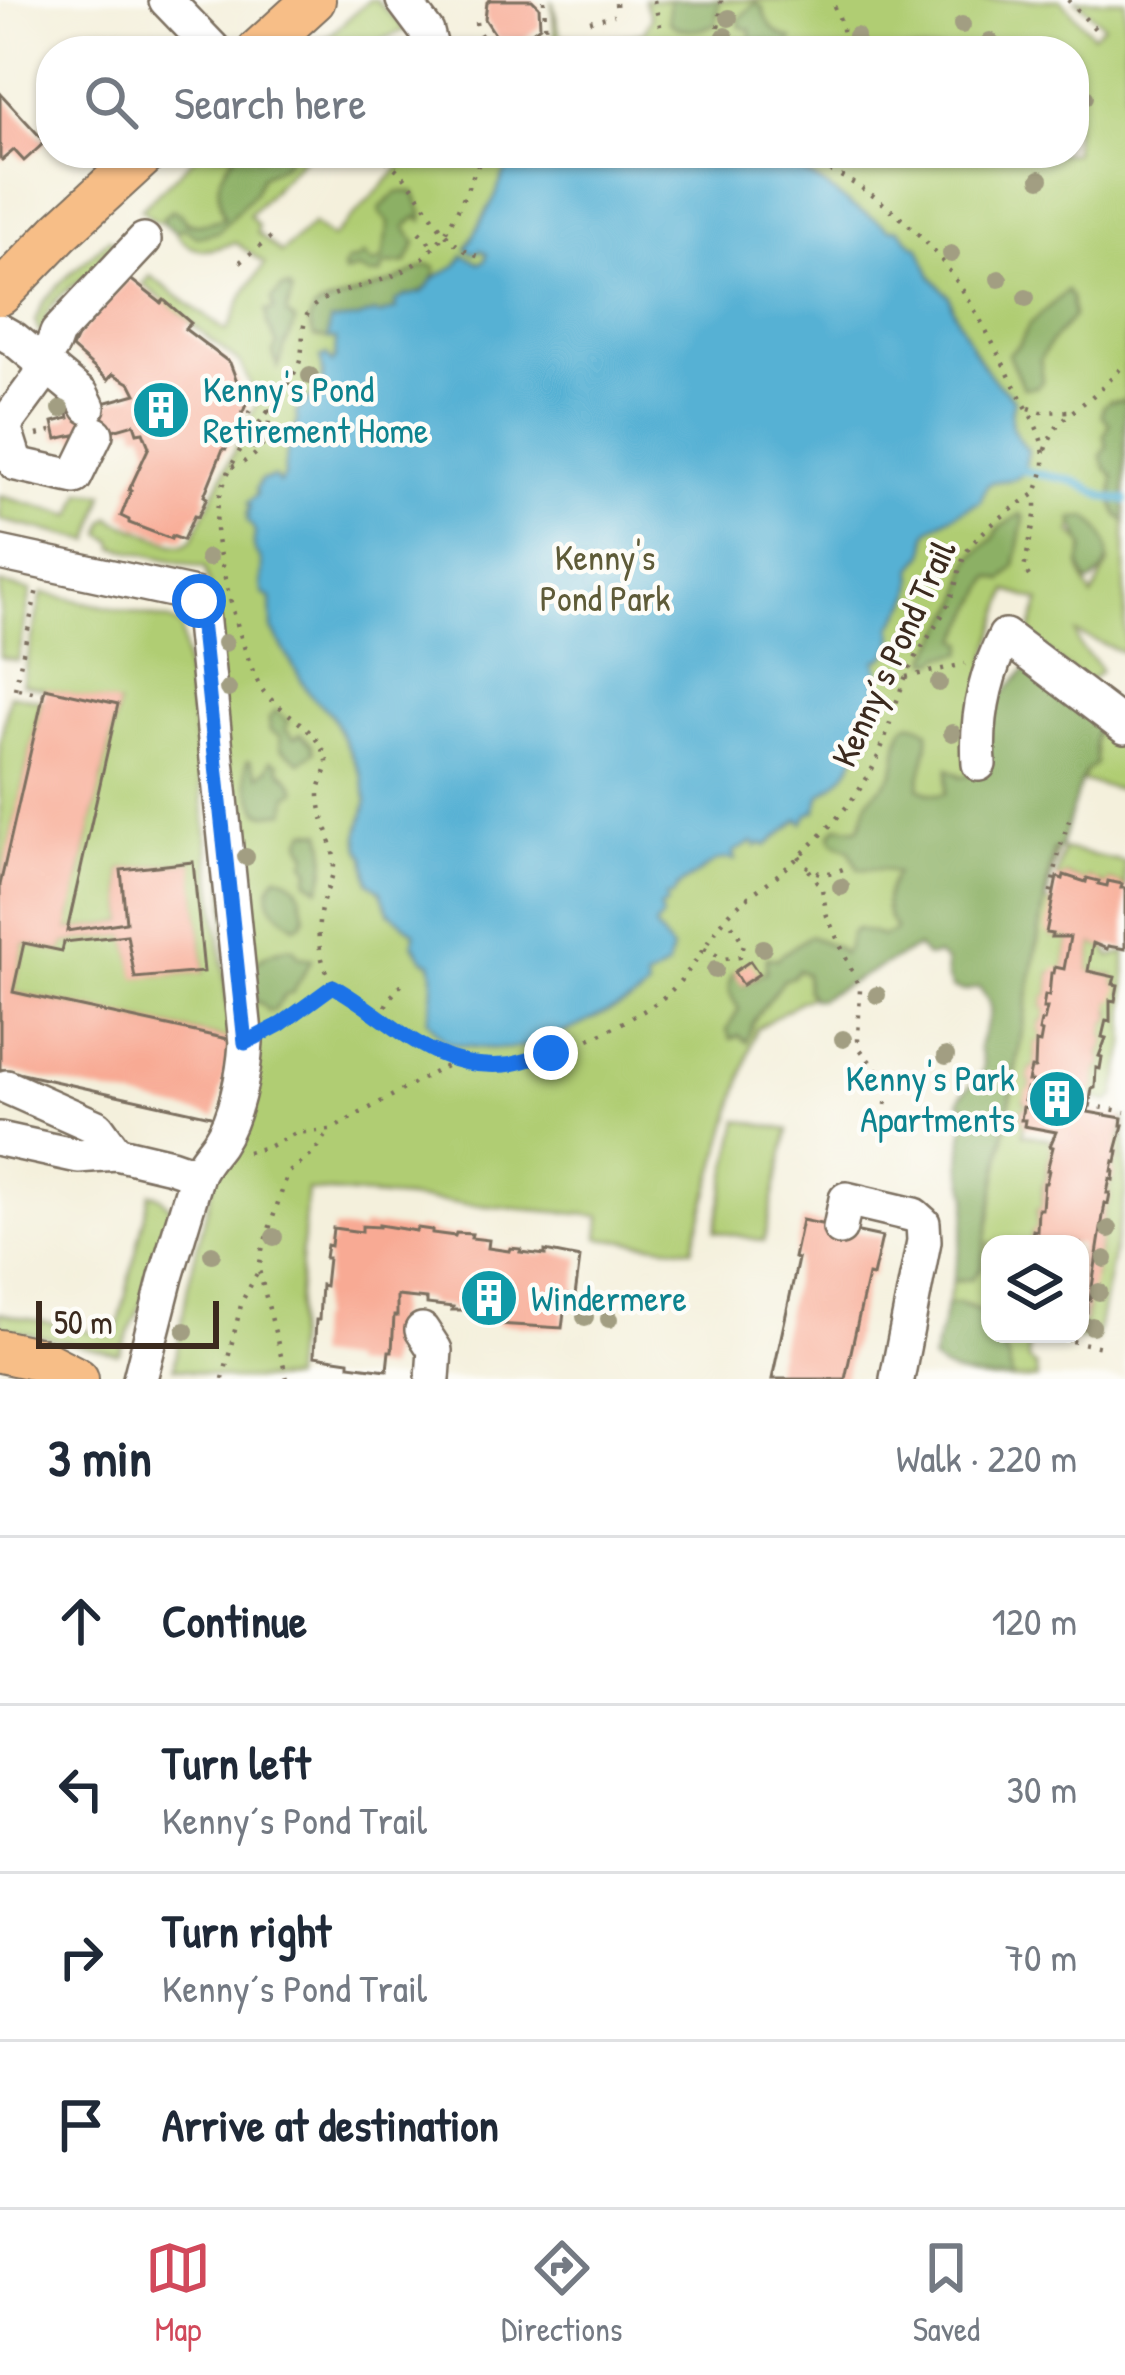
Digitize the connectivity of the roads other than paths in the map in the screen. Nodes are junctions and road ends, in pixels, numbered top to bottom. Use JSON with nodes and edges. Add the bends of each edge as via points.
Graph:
{"nodes":[{"id":1,"x":166,"y":0,"type":"edge"},
{"id":2,"x":314,"y":0,"type":"edge"},
{"id":3,"x":403,"y":0,"type":"edge"},
{"id":4,"x":201,"y":36,"type":"edge"},
{"id":5,"x":274,"y":36,"type":"edge"},
{"id":6,"x":428,"y":36,"type":"edge"},
{"id":7,"x":130,"y":168,"type":"edge"},
{"id":8,"x":144,"y":240,"type":"dead end"},
{"id":9,"x":0,"y":294,"type":"edge"},
{"id":10,"x":0,"y":331,"type":"edge"},
{"id":11,"x":42,"y":361,"type":"junction"},
{"id":12,"x":0,"y":554,"type":"edge"},
{"id":13,"x":1125,"y":727,"type":"edge"},
{"id":14,"x":979,"y":764,"type":"dead end"},
{"id":15,"x":7,"y":1087,"type":"dead end"},
{"id":16,"x":0,"y":1139,"type":"edge"},
{"id":17,"x":116,"y":1154,"type":"junction"},
{"id":18,"x":196,"y":1175,"type":"junction"},
{"id":19,"x":840,"y":1228,"type":"dead end"},
{"id":20,"x":422,"y":1330,"type":"dead end"},
{"id":21,"x":0,"y":1351,"type":"edge"},
{"id":22,"x":76,"y":1379,"type":"edge"},
{"id":23,"x":140,"y":1379,"type":"edge"},
{"id":24,"x":433,"y":1379,"type":"edge"},
{"id":25,"x":897,"y":1379,"type":"edge"}],
"edges":[{"from":1,"to":4,"type":"street"},
{"from":2,"to":5,"type":"main road"},
{"from":3,"to":6,"type":"street"},
{"from":7,"to":9,"type":"main road"},
{"from":8,"to":11,"type":"street","via":[[56,333]]},
{"from":10,"to":11,"type":"street"},
{"from":11,"to":11,"type":"street","via":[[40,377],[4,426],[16,464],[75,477],[92,421],[82,395]]},
{"from":12,"to":18,"type":"street","via":[[199,601],[245,1043],[229,1120]]},
{"from":13,"to":14,"type":"street","via":[[1005,636],[987,680]]},
{"from":15,"to":17,"type":"street","via":[[97,1127]]},
{"from":16,"to":17,"type":"street","via":[[78,1156]]},
{"from":17,"to":18,"type":"street"},
{"from":18,"to":23,"type":"street"},
{"from":19,"to":25,"type":"street","via":[[846,1199],[923,1223]]},
{"from":20,"to":24,"type":"street","via":[[436,1350]]},
{"from":21,"to":22,"type":"main road"}]}
